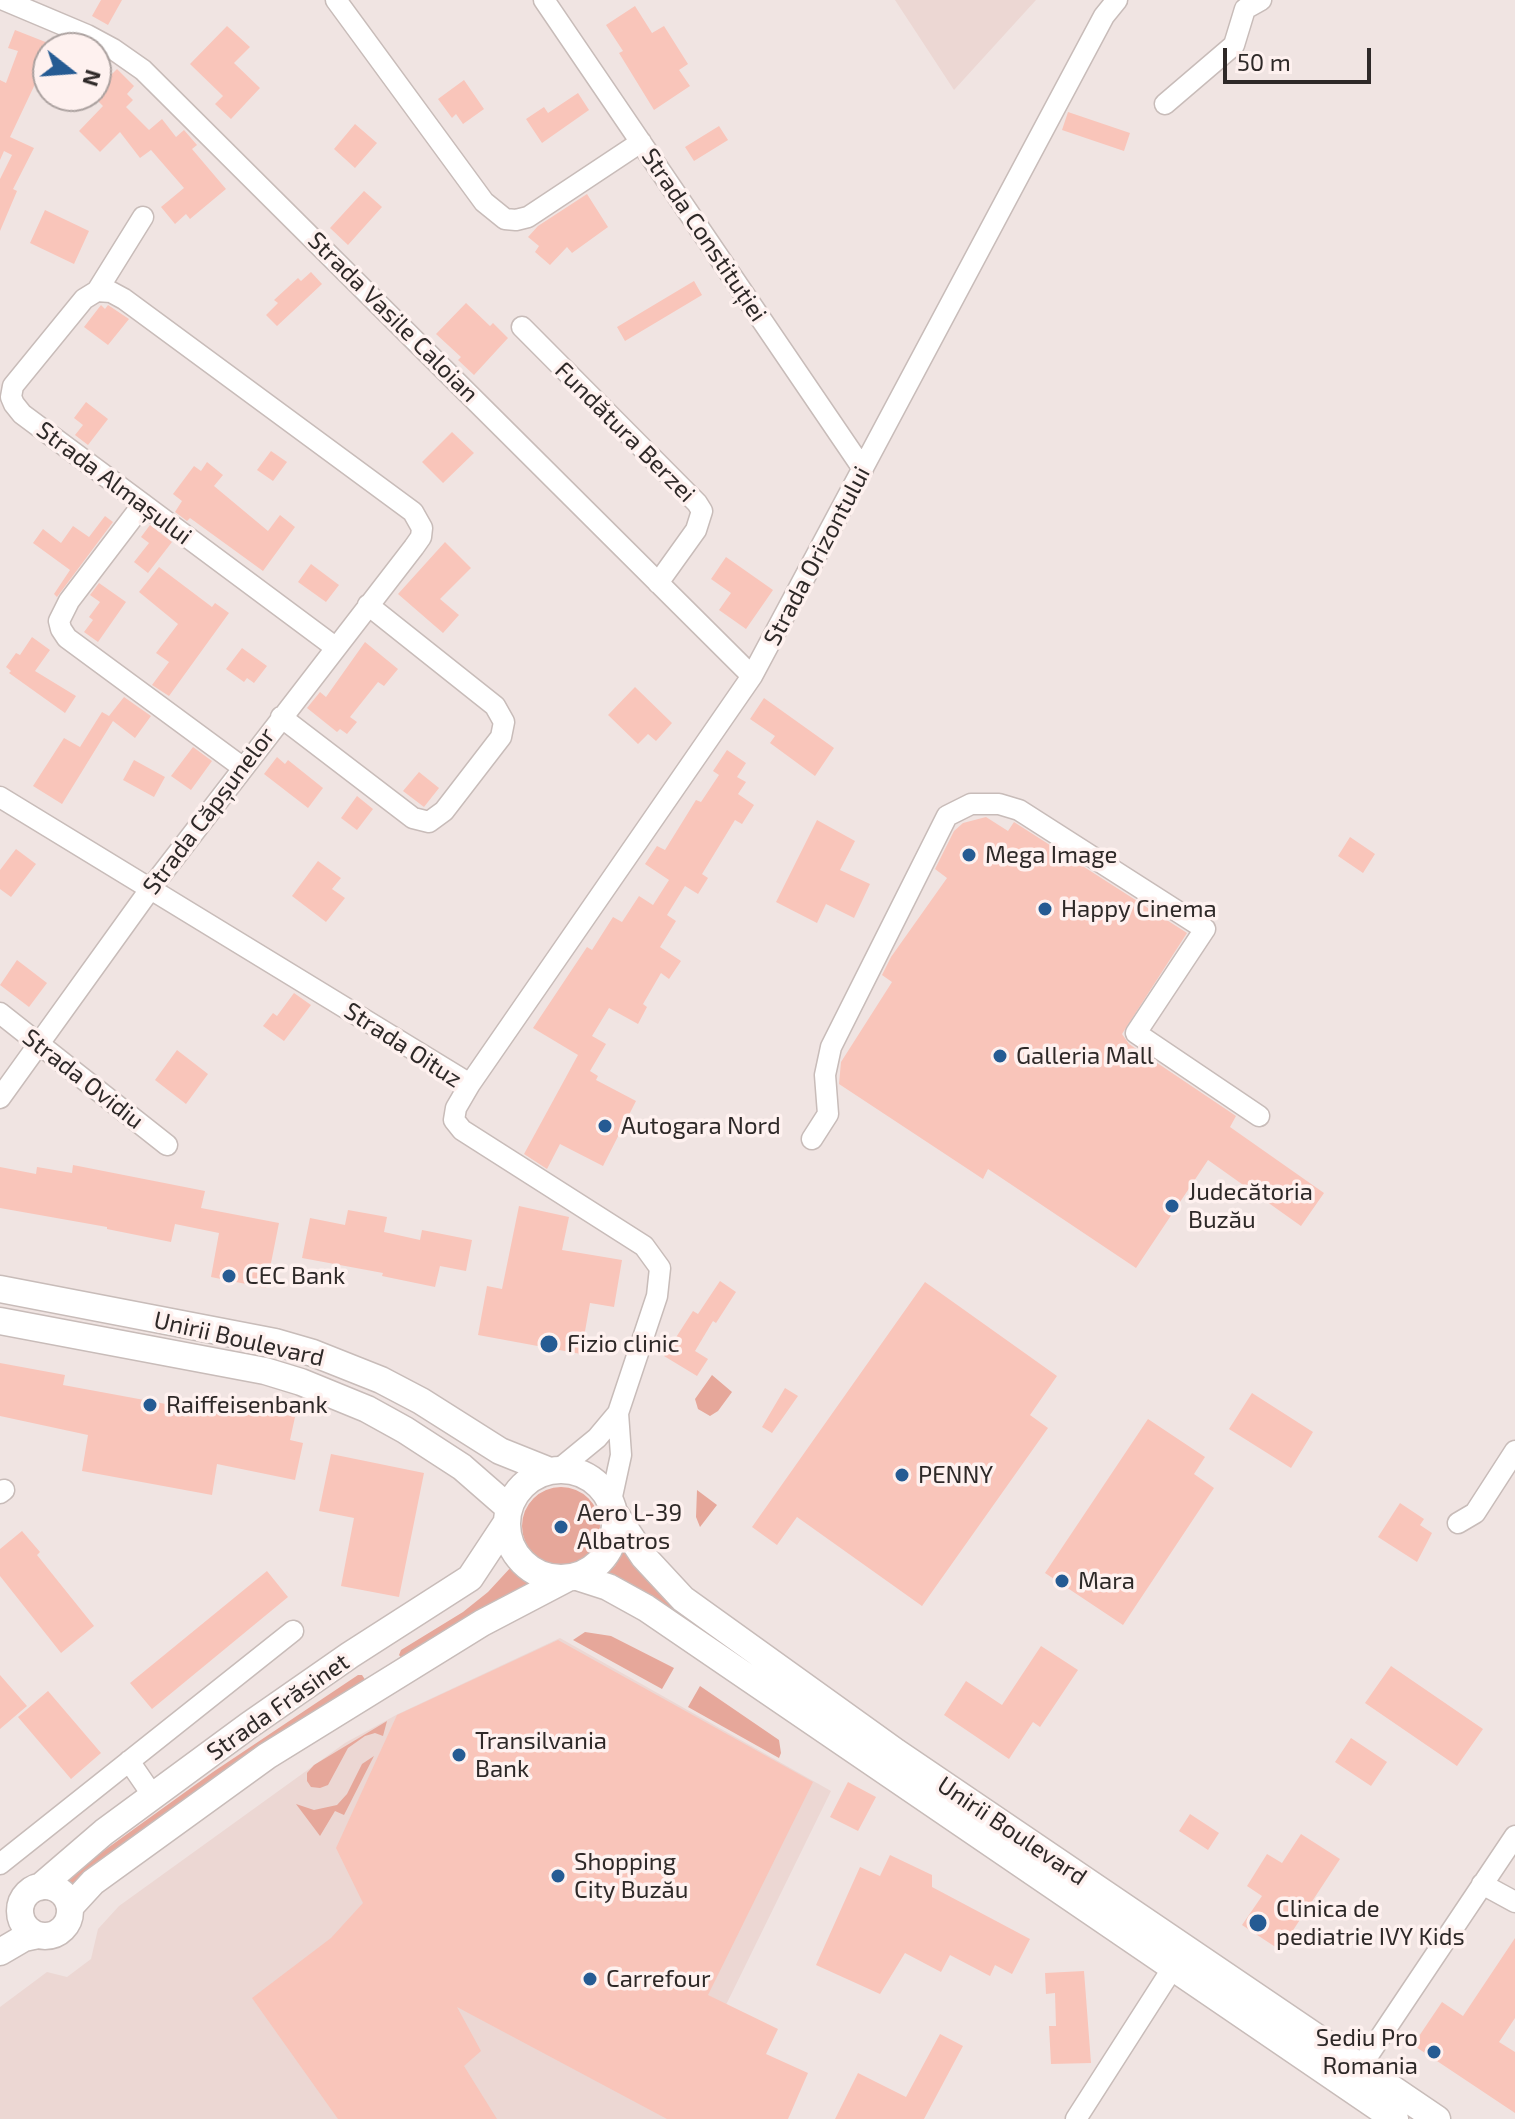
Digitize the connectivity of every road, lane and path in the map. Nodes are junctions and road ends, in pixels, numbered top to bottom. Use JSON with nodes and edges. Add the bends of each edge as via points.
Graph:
{"nodes":[{"id":1,"x":4,"y":0,"type":"edge"},
{"id":2,"x":336,"y":0,"type":"edge"},
{"id":3,"x":544,"y":0,"type":"edge"},
{"id":4,"x":1117,"y":0,"type":"edge"},
{"id":5,"x":1244,"y":3,"type":"edge"},
{"id":6,"x":1165,"y":104,"type":"dead end"},
{"id":7,"x":641,"y":142,"type":"junction"},
{"id":8,"x":143,"y":217,"type":"dead end"},
{"id":9,"x":97,"y":291,"type":"junction"},
{"id":10,"x":522,"y":327,"type":"dead end"},
{"id":11,"x":863,"y":469,"type":"junction"},
{"id":12,"x":143,"y":504,"type":"junction"},
{"id":13,"x":658,"y":583,"type":"junction"},
{"id":14,"x":368,"y":605,"type":"junction"},
{"id":15,"x":335,"y":647,"type":"junction"},
{"id":16,"x":752,"y":676,"type":"junction"},
{"id":17,"x":281,"y":717,"type":"junction"},
{"id":18,"x":242,"y":767,"type":"junction"},
{"id":19,"x":0,"y":797,"type":"edge"},
{"id":20,"x":151,"y":888,"type":"junction"},
{"id":21,"x":0,"y":1013,"type":"edge"},
{"id":22,"x":38,"y":1042,"type":"junction"},
{"id":23,"x":470,"y":1084,"type":"junction"},
{"id":24,"x":0,"y":1098,"type":"edge"},
{"id":25,"x":1259,"y":1116,"type":"dead end"},
{"id":26,"x":812,"y":1139,"type":"dead end"},
{"id":27,"x":167,"y":1145,"type":"dead end"},
{"id":28,"x":0,"y":1289,"type":"edge"},
{"id":29,"x":0,"y":1321,"type":"edge"},
{"id":30,"x":618,"y":1413,"type":"junction"},
{"id":31,"x":1515,"y":1451,"type":"edge"},
{"id":32,"x":554,"y":1470,"type":"junction"},
{"id":33,"x":612,"y":1506,"type":"junction"},
{"id":34,"x":508,"y":1515,"type":"junction"},
{"id":35,"x":1458,"y":1523,"type":"dead end"},
{"id":36,"x":571,"y":1578,"type":"junction"},
{"id":37,"x":293,"y":1631,"type":"dead end"},
{"id":38,"x":129,"y":1761,"type":"junction"},
{"id":39,"x":153,"y":1796,"type":"junction"},
{"id":40,"x":1515,"y":1836,"type":"edge"},
{"id":41,"x":0,"y":1864,"type":"edge"},
{"id":42,"x":1482,"y":1884,"type":"junction"},
{"id":43,"x":20,"y":1900,"type":"edge"},
{"id":44,"x":1515,"y":1902,"type":"edge"},
{"id":45,"x":70,"y":1907,"type":"junction"},
{"id":46,"x":38,"y":1935,"type":"junction"},
{"id":47,"x":0,"y":1952,"type":"edge"},
{"id":48,"x":1172,"y":1969,"type":"junction"},
{"id":49,"x":1361,"y":2066,"type":"junction"},
{"id":50,"x":1076,"y":2119,"type":"edge"},
{"id":51,"x":1395,"y":2119,"type":"edge"},
{"id":52,"x":1437,"y":2119,"type":"edge"}],
"edges":[{"from":1,"to":13,"type":"street","name":"Strada Vasile Caloian","via":[[87,35],[143,70]]},
{"from":2,"to":7,"type":"street","via":[[484,202],[505,219],[528,217]]},
{"from":3,"to":7,"type":"street","name":"Strada Constituției"},
{"from":4,"to":11,"type":"street","name":"Strada Orizontului"},
{"from":5,"to":6,"type":"street","via":[[1234,45]]},
{"from":7,"to":11,"type":"street","name":"Strada Constituției"},
{"from":8,"to":9,"type":"street","name":"Strada Almașului"},
{"from":9,"to":12,"type":"street","name":"Strada Almașului","via":[[50,338],[13,386],[11,397],[22,414]]},
{"from":9,"to":14,"type":"street","name":"Strada Căpșunelor","via":[[124,299],[413,512],[421,537]]},
{"from":10,"to":13,"type":"street","name":"Fundătura Berzei","via":[[702,511],[696,530]]},
{"from":11,"to":16,"type":"street","name":"Strada Orizontului"},
{"from":12,"to":15,"type":"street","name":"Strada Almașului"},
{"from":12,"to":18,"type":"street","via":[[69,601],[59,621],[61,629]]},
{"from":13,"to":16,"type":"street","name":"Strada Vasile Caloian"},
{"from":14,"to":15,"type":"street","name":"Strada Căpșunelor"},
{"from":14,"to":17,"type":"street","via":[[495,706],[504,722],[501,737],[444,811],[429,822],[413,818]]},
{"from":15,"to":17,"type":"street","name":"Strada Căpșunelor"},
{"from":16,"to":23,"type":"street","name":"Strada Orizontului"},
{"from":17,"to":18,"type":"street","name":"Strada Căpșunelor"},
{"from":18,"to":20,"type":"street","name":"Strada Căpșunelor"},
{"from":19,"to":20,"type":"street","name":"Strada Oituz"},
{"from":20,"to":22,"type":"street","name":"Strada Căpșunelor"},
{"from":20,"to":23,"type":"street","name":"Strada Oituz"},
{"from":21,"to":22,"type":"street","name":"Strada Ovidiu"},
{"from":22,"to":24,"type":"street","name":"Strada Căpșunelor"},
{"from":22,"to":27,"type":"street","name":"Strada Ovidiu"},
{"from":23,"to":30,"type":"street","name":"Strada Oituz","via":[[456,1108],[454,1120],[462,1130],[644,1246],[660,1268],[657,1296]]},
{"from":25,"to":26,"type":"street","via":[[1136,1033],[1205,929],[1019,810],[971,804],[947,816],[831,1047],[825,1075],[828,1114]]},
{"from":28,"to":32,"type":"main road","name":"Unirii Boulevard","via":[[313,1353],[381,1380],[500,1451]]},
{"from":29,"to":34,"type":"main road","name":"Unirii Boulevard","via":[[301,1382],[405,1430],[462,1467]]},
{"from":30,"to":32,"type":"street","name":"Strada Oituz","via":[[597,1438]]},
{"from":30,"to":33,"type":"street","name":"Strada Oituz","via":[[621,1455]]},
{"from":31,"to":35,"type":"street","via":[[1475,1513]]},
{"from":32,"to":33,"type":"main road","via":[[589,1478]]},
{"from":32,"to":34,"type":"main road","via":[[525,1484]]},
{"from":33,"to":36,"type":"main road","via":[[615,1532],[608,1552],[595,1567]]},
{"from":33,"to":49,"type":"main road","name":"Unirii Boulevard","via":[[656,1573],[693,1607],[896,1752]]},
{"from":34,"to":36,"type":"main road","via":[[508,1537],[522,1562],[547,1577]]},
{"from":34,"to":39,"type":"main road","name":"Strada Frăsinet","via":[[470,1578],[350,1655]]},
{"from":36,"to":45,"type":"main road","name":"Strada Frăsinet","via":[[482,1623],[267,1756],[93,1882]]},
{"from":36,"to":48,"type":"main road","name":"Unirii Boulevard","via":[[608,1587],[646,1608]]},
{"from":37,"to":38,"type":"street"},
{"from":38,"to":39,"type":"street"},
{"from":38,"to":41,"type":"street"},
{"from":39,"to":43,"type":"main road","name":"Strada Frăsinet"},
{"from":40,"to":42,"type":"street"},
{"from":42,"to":44,"type":"street"},
{"from":42,"to":49,"type":"street"},
{"from":43,"to":45,"type":"main road","via":[[48,1886],[62,1893]]},
{"from":43,"to":46,"type":"main road","via":[[25,1926]]},
{"from":45,"to":46,"type":"main road","via":[[61,1930]]},
{"from":46,"to":47,"type":"main road"},
{"from":48,"to":50,"type":"street"},
{"from":48,"to":51,"type":"main road","name":"Unirii Boulevard"},
{"from":49,"to":52,"type":"main road","name":"Unirii Boulevard"}]}
